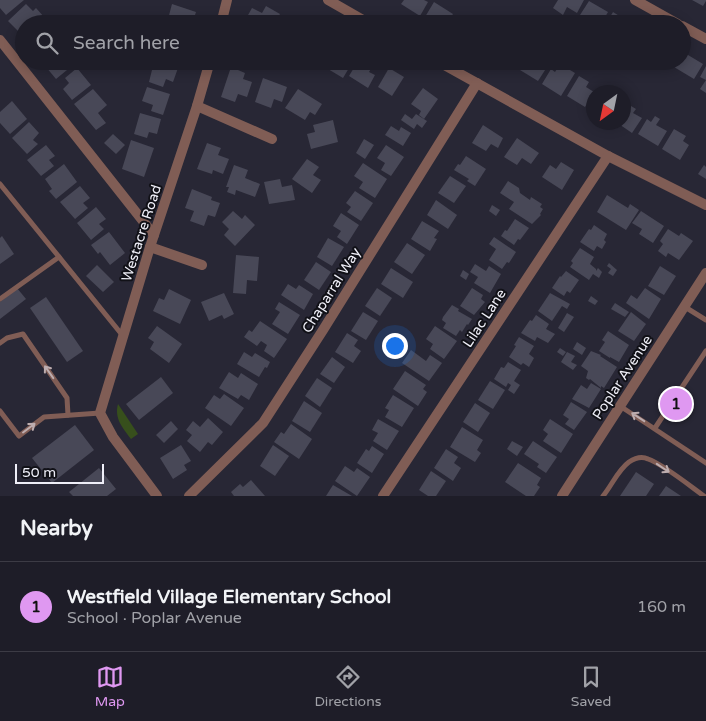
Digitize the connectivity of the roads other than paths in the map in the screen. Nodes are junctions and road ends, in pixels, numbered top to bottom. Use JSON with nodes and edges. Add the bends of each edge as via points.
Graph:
{"nodes":[{"id":1,"x":227,"y":0,"type":"edge"},
{"id":2,"x":328,"y":0,"type":"edge"},
{"id":3,"x":635,"y":0,"type":"edge"},
{"id":4,"x":223,"y":15,"type":"edge"},
{"id":5,"x":354,"y":15,"type":"edge"},
{"id":6,"x":662,"y":15,"type":"edge"},
{"id":7,"x":691,"y":31,"type":"edge"},
{"id":8,"x":706,"y":39,"type":"edge"},
{"id":9,"x":0,"y":40,"type":"edge"},
{"id":10,"x":15,"y":59,"type":"edge"},
{"id":11,"x":24,"y":70,"type":"edge"},
{"id":12,"x":207,"y":70,"type":"edge"},
{"id":13,"x":453,"y":70,"type":"edge"},
{"id":14,"x":477,"y":83,"type":"junction"},
{"id":15,"x":197,"y":106,"type":"junction"},
{"id":16,"x":272,"y":139,"type":"dead end"},
{"id":17,"x":608,"y":156,"type":"junction"},
{"id":18,"x":0,"y":184,"type":"edge"},
{"id":19,"x":706,"y":206,"type":"edge"},
{"id":20,"x":154,"y":235,"type":"junction"},
{"id":21,"x":150,"y":247,"type":"junction"},
{"id":22,"x":59,"y":257,"type":"junction"},
{"id":23,"x":202,"y":265,"type":"dead end"},
{"id":24,"x":706,"y":273,"type":"edge"},
{"id":25,"x":0,"y":299,"type":"edge"},
{"id":26,"x":684,"y":306,"type":"junction"},
{"id":27,"x":706,"y":320,"type":"edge"},
{"id":28,"x":123,"y":336,"type":"junction"},
{"id":29,"x":0,"y":343,"type":"edge"},
{"id":30,"x":706,"y":351,"type":"edge"},
{"id":31,"x":620,"y":406,"type":"junction"},
{"id":32,"x":0,"y":411,"type":"edge"},
{"id":33,"x":100,"y":414,"type":"junction"},
{"id":34,"x":68,"y":415,"type":"junction"},
{"id":35,"x":655,"y":428,"type":"junction"},
{"id":36,"x":706,"y":463,"type":"edge"},
{"id":37,"x":565,"y":495,"type":"edge"},
{"id":38,"x":157,"y":496,"type":"edge"},
{"id":39,"x":189,"y":496,"type":"edge"},
{"id":40,"x":383,"y":496,"type":"edge"},
{"id":41,"x":602,"y":496,"type":"edge"},
{"id":42,"x":704,"y":496,"type":"edge"}],
"edges":[{"from":1,"to":4,"type":"street"},
{"from":2,"to":5,"type":"street"},
{"from":3,"to":6,"type":"street"},
{"from":7,"to":8,"type":"street"},
{"from":9,"to":10,"type":"street"},
{"from":11,"to":20,"type":"street"},
{"from":12,"to":15,"type":"street","name":"Westacre Road"},
{"from":13,"to":14,"type":"street"},
{"from":14,"to":17,"type":"street"},
{"from":14,"to":39,"type":"street","name":"Chaparral Way","via":[[263,423]]},
{"from":15,"to":16,"type":"street"},
{"from":15,"to":20,"type":"street","name":"Westacre Road"},
{"from":17,"to":19,"type":"street"},
{"from":17,"to":40,"type":"street","name":"Lilac Lane"},
{"from":18,"to":22,"type":"lane"},
{"from":20,"to":21,"type":"street","name":"Westacre Road"},
{"from":21,"to":23,"type":"street"},
{"from":21,"to":28,"type":"street","name":"Westacre Road"},
{"from":22,"to":25,"type":"lane"},
{"from":22,"to":28,"type":"lane"},
{"from":24,"to":26,"type":"street","name":"Poplar Avenue"},
{"from":26,"to":27,"type":"lane"},
{"from":26,"to":31,"type":"street","name":"Poplar Avenue"},
{"from":28,"to":33,"type":"street","name":"Westacre Road"},
{"from":34,"to":29,"type":"lane","one_way":true,"via":[[67,398],[23,334]]},
{"from":30,"to":35,"type":"lane"},
{"from":35,"to":31,"type":"lane","one_way":true},
{"from":31,"to":37,"type":"street","name":"Poplar Avenue"},
{"from":32,"to":34,"type":"lane","one_way":true,"via":[[19,436],[44,417]]},
{"from":33,"to":34,"type":"lane"},
{"from":33,"to":38,"type":"street"},
{"from":35,"to":36,"type":"lane"},
{"from":41,"to":42,"type":"lane","one_way":true,"via":[[621,470],[638,457],[656,463]]}]}
